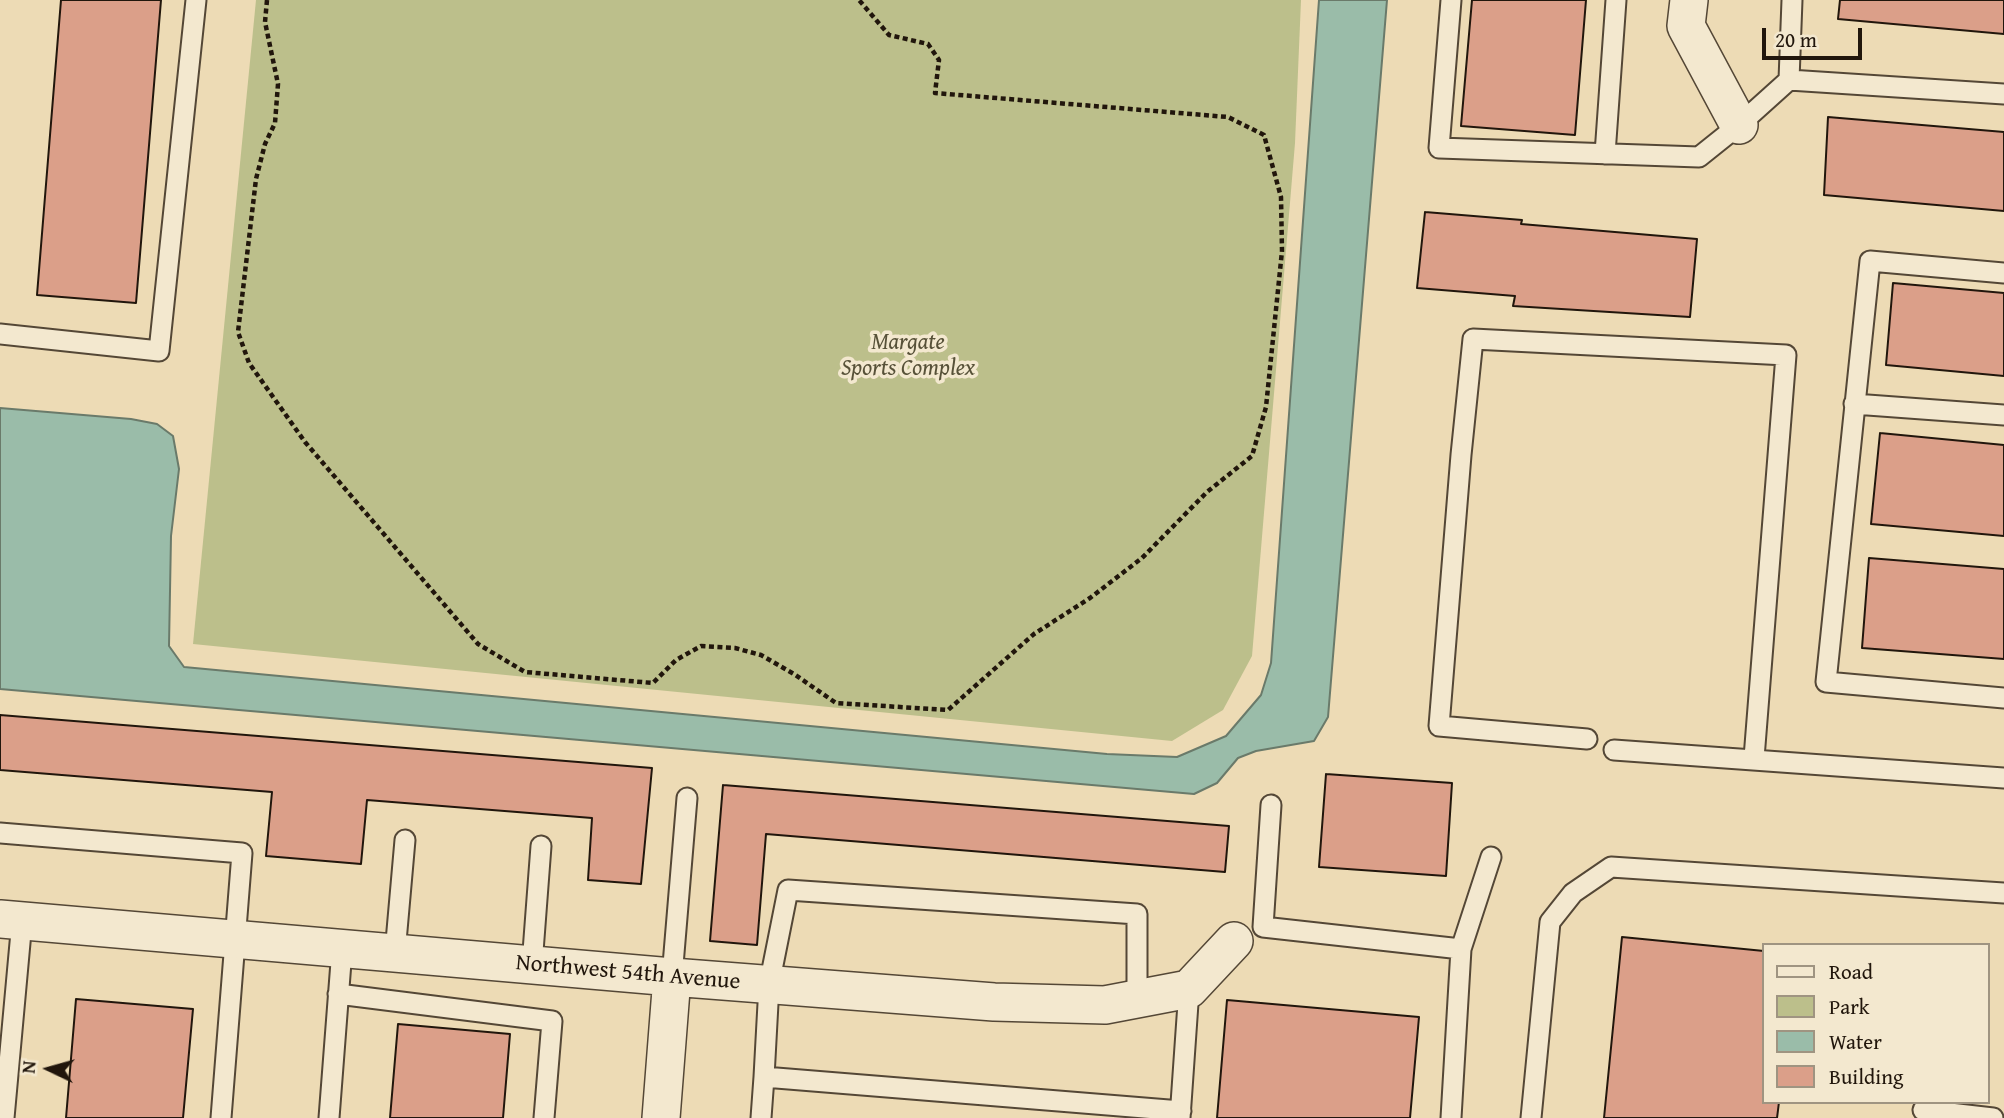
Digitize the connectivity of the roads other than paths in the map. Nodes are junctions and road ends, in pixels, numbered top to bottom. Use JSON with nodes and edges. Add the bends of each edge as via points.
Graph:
{"nodes":[{"id":1,"x":196,"y":0,"type":"edge"},
{"id":2,"x":1451,"y":0,"type":"edge"},
{"id":3,"x":1616,"y":0,"type":"edge"},
{"id":4,"x":1689,"y":0,"type":"edge"},
{"id":5,"x":1792,"y":0,"type":"edge"},
{"id":6,"x":1789,"y":80,"type":"junction"},
{"id":7,"x":2004,"y":94,"type":"edge"},
{"id":8,"x":1739,"y":125,"type":"junction"},
{"id":9,"x":1605,"y":155,"type":"junction"},
{"id":10,"x":2004,"y":273,"type":"edge"},
{"id":11,"x":0,"y":334,"type":"edge"},
{"id":12,"x":1854,"y":404,"type":"junction"},
{"id":13,"x":2004,"y":415,"type":"edge"},
{"id":14,"x":2004,"y":698,"type":"edge"},
{"id":15,"x":1587,"y":740,"type":"dead end"},
{"id":16,"x":1614,"y":750,"type":"dead end"},
{"id":17,"x":1754,"y":758,"type":"junction"},
{"id":18,"x":2004,"y":778,"type":"edge"},
{"id":19,"x":687,"y":798,"type":"dead end"},
{"id":20,"x":1271,"y":805,"type":"dead end"},
{"id":21,"x":0,"y":833,"type":"edge"},
{"id":22,"x":405,"y":840,"type":"dead end"},
{"id":23,"x":541,"y":846,"type":"dead end"},
{"id":24,"x":1491,"y":857,"type":"dead end"},
{"id":25,"x":2004,"y":893,"type":"edge"},
{"id":26,"x":11,"y":920,"type":"edge"},
{"id":27,"x":1249,"y":934,"type":"junction"},
{"id":28,"x":236,"y":940,"type":"junction"},
{"id":29,"x":342,"y":949,"type":"junction"},
{"id":30,"x":1461,"y":949,"type":"junction"},
{"id":31,"x":395,"y":953,"type":"junction"},
{"id":32,"x":532,"y":965,"type":"junction"},
{"id":33,"x":672,"y":977,"type":"junction"},
{"id":34,"x":769,"y":985,"type":"junction"},
{"id":35,"x":1189,"y":989,"type":"junction"},
{"id":36,"x":338,"y":994,"type":"junction"},
{"id":37,"x":1137,"y":999,"type":"junction"},
{"id":38,"x":764,"y":1077,"type":"junction"},
{"id":39,"x":1923,"y":1111,"type":"dead end"},
{"id":40,"x":1181,"y":1115,"type":"edge"},
{"id":41,"x":4,"y":1118,"type":"edge"},
{"id":42,"x":221,"y":1118,"type":"edge"},
{"id":43,"x":329,"y":1118,"type":"edge"},
{"id":44,"x":544,"y":1118,"type":"edge"},
{"id":45,"x":661,"y":1118,"type":"edge"},
{"id":46,"x":761,"y":1118,"type":"edge"},
{"id":47,"x":1451,"y":1118,"type":"edge"},
{"id":48,"x":1531,"y":1118,"type":"edge"},
{"id":49,"x":1993,"y":1118,"type":"edge"}],
"edges":[{"from":1,"to":11,"type":"lane","via":[[159,351]]},
{"from":2,"to":9,"type":"lane","via":[[1440,148]]},
{"from":3,"to":9,"type":"lane"},
{"from":4,"to":8,"type":"street","via":[[1686,26]]},
{"from":5,"to":6,"type":"lane"},
{"from":6,"to":7,"type":"lane"},
{"from":6,"to":8,"type":"lane"},
{"from":8,"to":9,"type":"lane","via":[[1699,157]]},
{"from":10,"to":12,"type":"lane","via":[[1870,261]]},
{"from":12,"to":13,"type":"lane"},
{"from":12,"to":14,"type":"lane","via":[[1826,682]]},
{"from":15,"to":17,"type":"lane","via":[[1438,726],[1474,339],[1786,355]]},
{"from":16,"to":17,"type":"lane"},
{"from":17,"to":18,"type":"lane"},
{"from":19,"to":33,"type":"lane"},
{"from":20,"to":27,"type":"lane"},
{"from":21,"to":28,"type":"lane","via":[[242,853]]},
{"from":22,"to":31,"type":"lane"},
{"from":23,"to":32,"type":"lane"},
{"from":24,"to":30,"type":"lane"},
{"from":25,"to":48,"type":"lane","via":[[1611,867],[1573,893],[1550,922]]},
{"from":26,"to":28,"type":"street","name":"Northwest 54th Avenue"},
{"from":26,"to":41,"type":"lane"},
{"from":27,"to":30,"type":"lane"},
{"from":27,"to":35,"type":"street"},
{"from":28,"to":29,"type":"street","name":"Northwest 54th Avenue"},
{"from":28,"to":42,"type":"lane"},
{"from":29,"to":31,"type":"street","name":"Northwest 54th Avenue"},
{"from":29,"to":36,"type":"lane"},
{"from":30,"to":47,"type":"lane"},
{"from":31,"to":32,"type":"street","name":"Northwest 54th Avenue"},
{"from":32,"to":33,"type":"street","name":"Northwest 54th Avenue"},
{"from":33,"to":34,"type":"street","name":"Northwest 54th Avenue"},
{"from":33,"to":45,"type":"street"},
{"from":34,"to":37,"type":"street","name":"Northwest 54th Avenue","via":[[994,1002],[1105,1005]]},
{"from":34,"to":37,"type":"lane","via":[[788,890],[1137,914]]},
{"from":34,"to":38,"type":"lane"},
{"from":35,"to":37,"type":"street","name":"Northwest 54th Avenue"},
{"from":35,"to":40,"type":"lane"},
{"from":36,"to":43,"type":"lane"},
{"from":36,"to":44,"type":"lane","via":[[552,1021]]},
{"from":38,"to":40,"type":"lane"},
{"from":38,"to":46,"type":"lane"},
{"from":39,"to":49,"type":"lane"}]}
